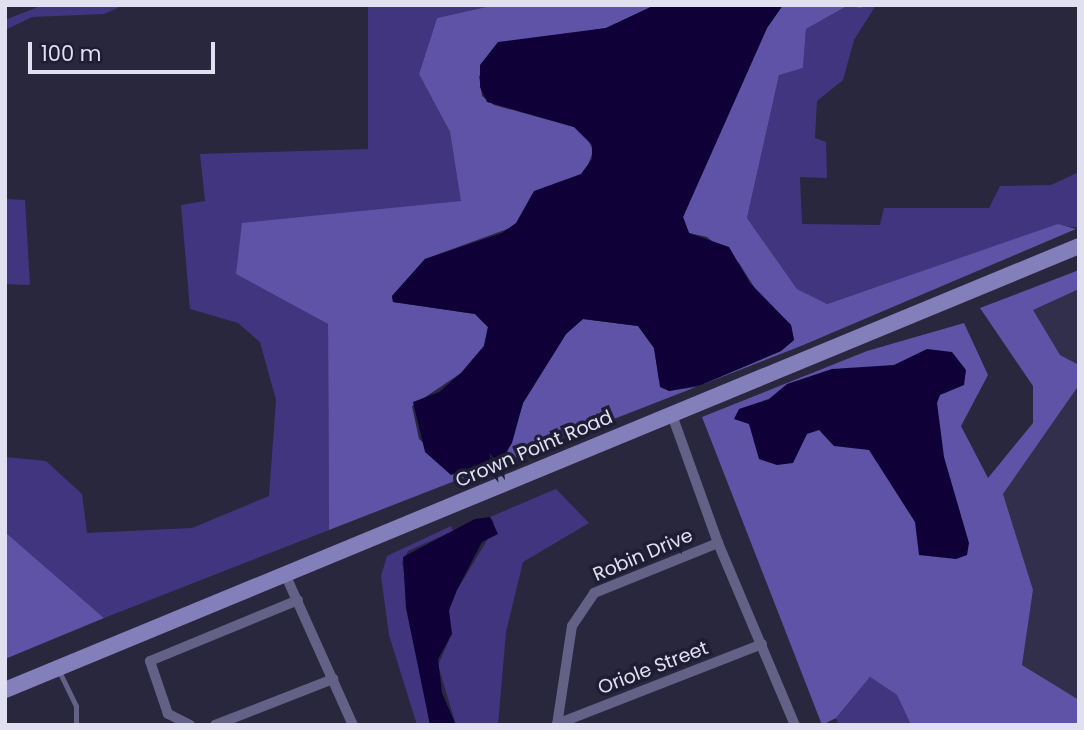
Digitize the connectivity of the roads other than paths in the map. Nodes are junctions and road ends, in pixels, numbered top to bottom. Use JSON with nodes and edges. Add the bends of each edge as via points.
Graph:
{"nodes":[{"id":1,"x":1079,"y":246,"type":"edge"},
{"id":2,"x":1079,"y":402,"type":"edge"},
{"id":3,"x":672,"y":415,"type":"junction"},
{"id":4,"x":1079,"y":430,"type":"edge"},
{"id":5,"x":718,"y":542,"type":"junction"},
{"id":6,"x":285,"y":574,"type":"junction"},
{"id":7,"x":298,"y":600,"type":"junction"},
{"id":8,"x":762,"y":644,"type":"junction"},
{"id":9,"x":58,"y":668,"type":"junction"},
{"id":10,"x":333,"y":679,"type":"junction"},
{"id":11,"x":5,"y":690,"type":"edge"},
{"id":12,"x":557,"y":724,"type":"edge"},
{"id":13,"x":76,"y":725,"type":"edge"},
{"id":14,"x":190,"y":725,"type":"edge"},
{"id":15,"x":215,"y":725,"type":"edge"},
{"id":16,"x":353,"y":725,"type":"edge"},
{"id":17,"x":795,"y":725,"type":"edge"}],
"edges":[{"from":1,"to":3,"type":"main road","name":"Crown Point Road"},
{"from":2,"to":4,"type":"lane"},
{"from":3,"to":5,"type":"street","name":"Robin Drive"},
{"from":3,"to":6,"type":"main road","name":"Crown Point Road"},
{"from":5,"to":8,"type":"street","name":"Robin Drive"},
{"from":5,"to":12,"type":"street","name":"Robin Drive","via":[[594,593],[572,625]]},
{"from":6,"to":7,"type":"street"},
{"from":6,"to":9,"type":"main road","name":"Crown Point Road"},
{"from":7,"to":10,"type":"street"},
{"from":7,"to":14,"type":"street","via":[[150,661],[167,714]]},
{"from":8,"to":12,"type":"street","name":"Oriole Street"},
{"from":8,"to":17,"type":"street","name":"Robin Drive"},
{"from":9,"to":11,"type":"main road","name":"Crown Point Road"},
{"from":9,"to":13,"type":"lane","via":[[76,706]]},
{"from":10,"to":15,"type":"street"},
{"from":10,"to":16,"type":"street"}]}
